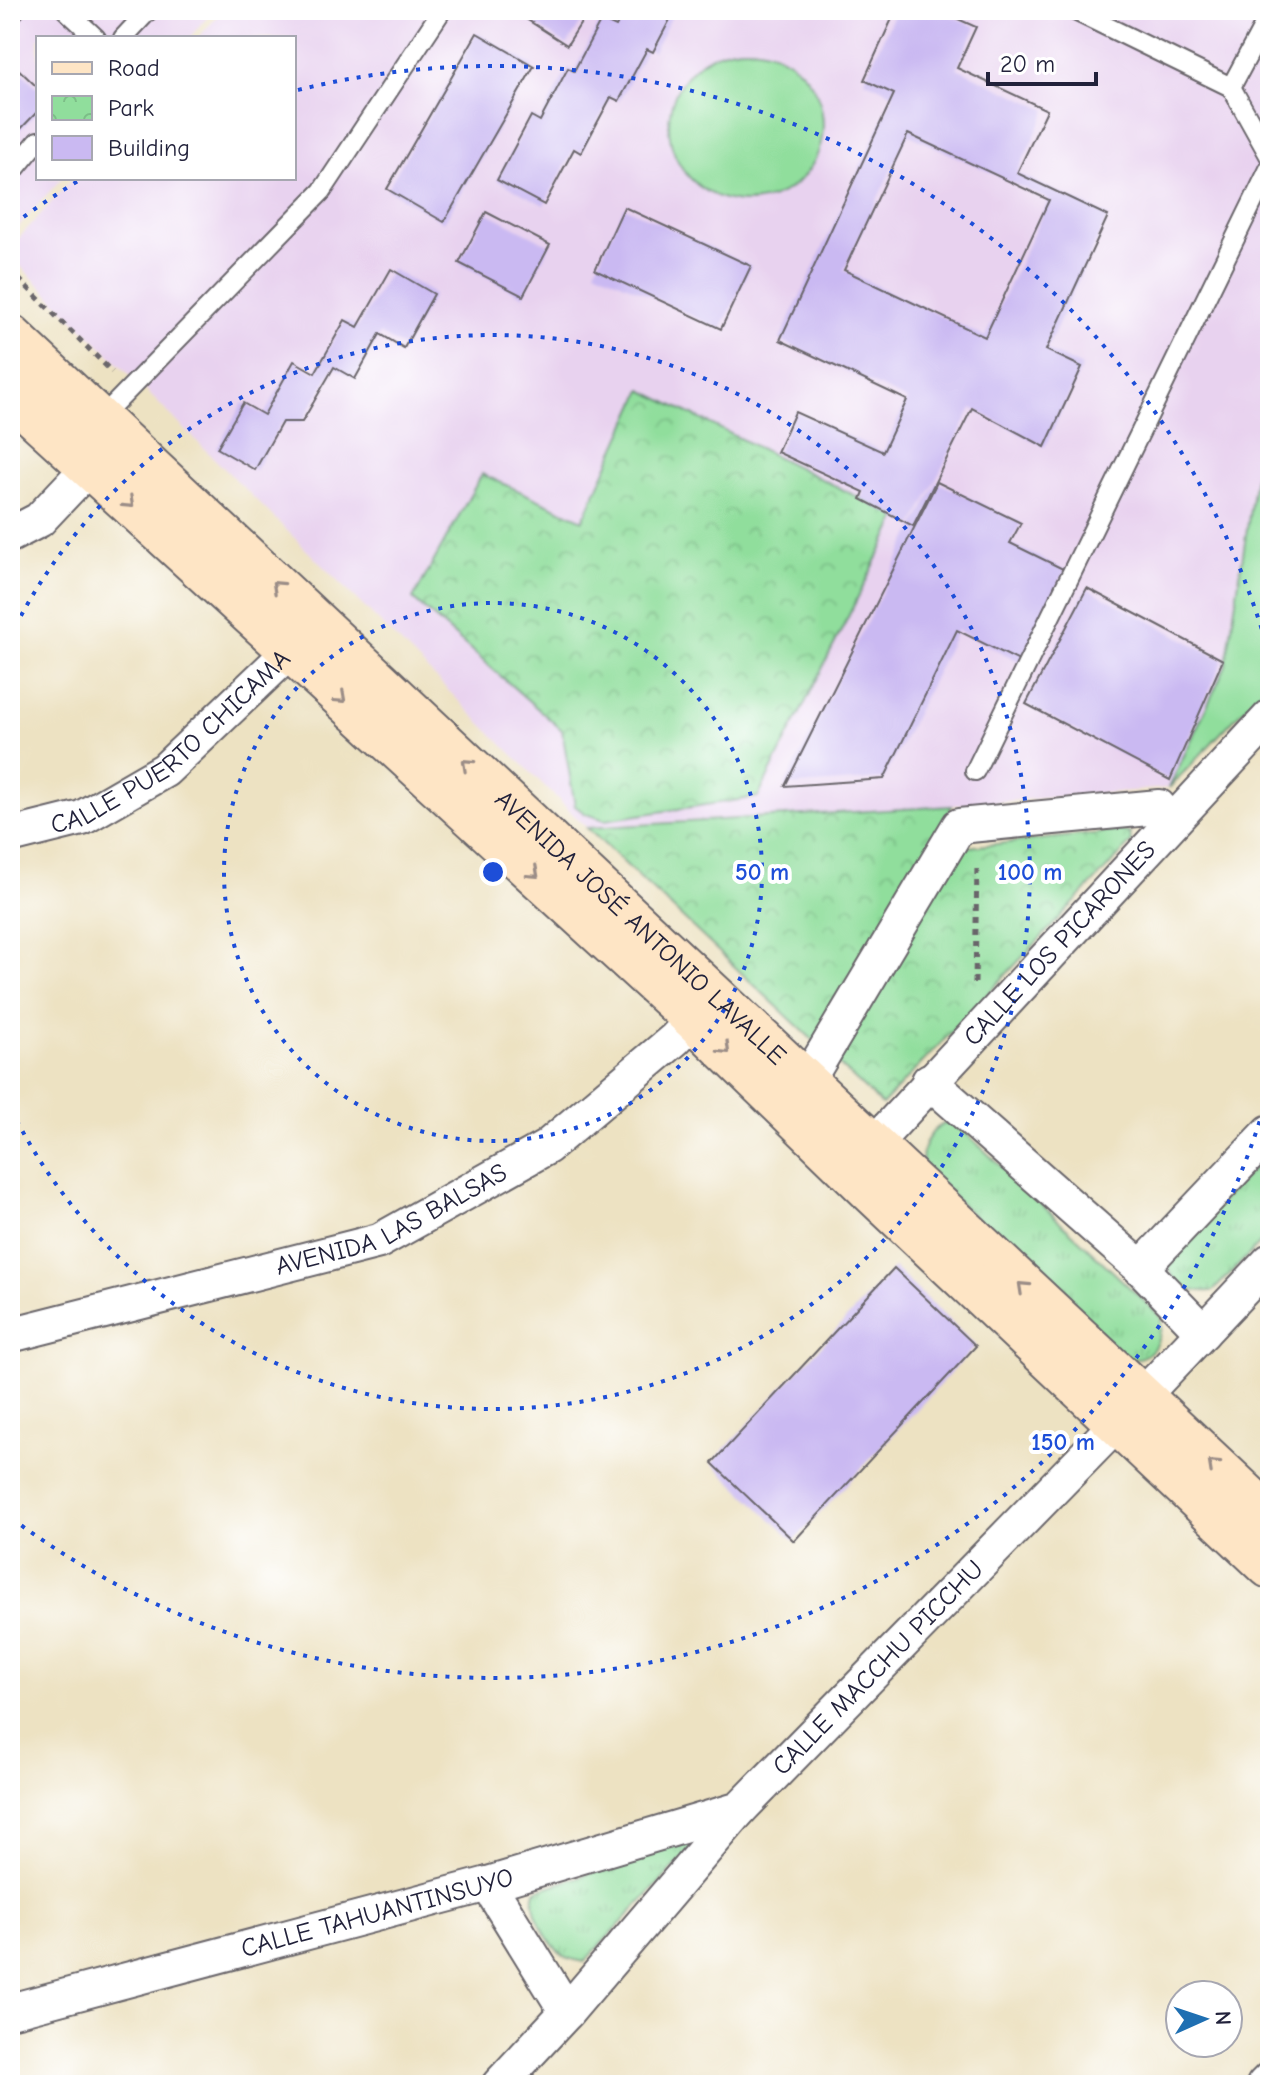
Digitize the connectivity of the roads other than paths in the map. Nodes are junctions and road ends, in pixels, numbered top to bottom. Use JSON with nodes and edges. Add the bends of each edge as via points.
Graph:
{"nodes":[{"id":1,"x":15,"y":10,"type":"edge"},
{"id":2,"x":66,"y":10,"type":"edge"},
{"id":3,"x":149,"y":10,"type":"edge"},
{"id":4,"x":442,"y":10,"type":"edge"},
{"id":5,"x":1073,"y":10,"type":"edge"},
{"id":6,"x":10,"y":14,"type":"edge"},
{"id":7,"x":1270,"y":14,"type":"edge"},
{"id":8,"x":94,"y":36,"type":"edge"},
{"id":9,"x":125,"y":36,"type":"edge"},
{"id":10,"x":1231,"y":87,"type":"junction"},
{"id":11,"x":36,"y":143,"type":"edge"},
{"id":12,"x":1270,"y":157,"type":"edge"},
{"id":13,"x":1270,"y":167,"type":"edge"},
{"id":14,"x":10,"y":175,"type":"edge"},
{"id":15,"x":10,"y":337,"type":"edge"},
{"id":16,"x":10,"y":393,"type":"edge"},
{"id":17,"x":102,"y":441,"type":"junction"},
{"id":18,"x":10,"y":535,"type":"edge"},
{"id":19,"x":304,"y":638,"type":"junction"},
{"id":20,"x":1270,"y":717,"type":"edge"},
{"id":21,"x":975,"y":771,"type":"dead end"},
{"id":22,"x":1171,"y":822,"type":"junction"},
{"id":23,"x":10,"y":836,"type":"edge"},
{"id":24,"x":704,"y":1007,"type":"junction"},
{"id":25,"x":807,"y":1081,"type":"junction"},
{"id":26,"x":929,"y":1081,"type":"junction"},
{"id":27,"x":1270,"y":1132,"type":"edge"},
{"id":28,"x":860,"y":1158,"type":"junction"},
{"id":29,"x":1270,"y":1261,"type":"edge"},
{"id":30,"x":1141,"y":1268,"type":"junction"},
{"id":31,"x":1203,"y":1332,"type":"junction"},
{"id":32,"x":10,"y":1335,"type":"edge"},
{"id":33,"x":1129,"y":1410,"type":"junction"},
{"id":34,"x":1270,"y":1518,"type":"edge"},
{"id":35,"x":1270,"y":1566,"type":"edge"},
{"id":36,"x":740,"y":1809,"type":"junction"},
{"id":37,"x":488,"y":1884,"type":"junction"},
{"id":38,"x":10,"y":2011,"type":"edge"},
{"id":39,"x":567,"y":2012,"type":"junction"},
{"id":40,"x":1270,"y":2079,"type":"edge"},
{"id":41,"x":499,"y":2085,"type":"edge"},
{"id":42,"x":1264,"y":2085,"type":"edge"}],
"edges":[{"from":1,"to":6,"type":"lane"},
{"from":2,"to":8,"type":"lane"},
{"from":3,"to":9,"type":"lane"},
{"from":4,"to":17,"type":"lane","via":[[322,191],[129,389]]},
{"from":5,"to":10,"type":"lane"},
{"from":7,"to":10,"type":"lane"},
{"from":10,"to":12,"type":"lane"},
{"from":11,"to":14,"type":"lane"},
{"from":13,"to":21,"type":"lane"},
{"from":15,"to":17,"type":"main road","name":"AVENIDA JOSÉ ANTONIO LAVALLE"},
{"from":16,"to":17,"type":"main road","name":"AVENIDA JOSÉ ANTONIO LAVALLE"},
{"from":17,"to":18,"type":"street","via":[[39,520]]},
{"from":17,"to":19,"type":"main road","name":"AVENIDA JOSÉ ANTONIO LAVALLE"},
{"from":19,"to":23,"type":"street","name":"CALLE PUERTO CHICAMA","via":[[165,770],[82,818]]},
{"from":19,"to":24,"type":"main road","name":"AVENIDA JOSÉ ANTONIO LAVALLE"},
{"from":20,"to":22,"type":"street","name":"CALLE LOS PICARONES"},
{"from":22,"to":25,"type":"street","via":[[1159,807],[959,826]]},
{"from":22,"to":26,"type":"street","name":"CALLE LOS PICARONES"},
{"from":24,"to":25,"type":"main road","name":"AVENIDA JOSÉ ANTONIO LAVALLE"},
{"from":24,"to":28,"type":"main road","name":"AVENIDA JOSÉ ANTONIO LAVALLE","one_way":true},
{"from":24,"to":32,"type":"street","name":"AVENIDA LAS BALSAS","via":[[547,1147],[379,1241]]},
{"from":25,"to":28,"type":"main road","name":"AVENIDA JOSÉ ANTONIO LAVALLE"},
{"from":26,"to":28,"type":"street","name":"CALLE LOS PICARONES"},
{"from":26,"to":30,"type":"street"},
{"from":27,"to":30,"type":"street"},
{"from":28,"to":33,"type":"main road","name":"AVENIDA JOSÉ ANTONIO LAVALLE"},
{"from":29,"to":31,"type":"street","name":"CALLE MACCHU PICCHU"},
{"from":30,"to":31,"type":"street"},
{"from":31,"to":33,"type":"street","name":"CALLE MACCHU PICCHU"},
{"from":34,"to":33,"type":"main road","name":"AVENIDA JOSÉ ANTONIO LAVALLE","one_way":true},
{"from":33,"to":35,"type":"main road","name":"AVENIDA JOSÉ ANTONIO LAVALLE"},
{"from":33,"to":36,"type":"street","name":"CALLE MACCHU PICCHU"},
{"from":36,"to":37,"type":"street","name":"CALLE TAHUANTINSUYO"},
{"from":36,"to":39,"type":"street","name":"CALLE MACCHU PICCHU"},
{"from":37,"to":38,"type":"street","name":"CALLE TAHUANTINSUYO"},
{"from":37,"to":39,"type":"street"},
{"from":39,"to":41,"type":"street","name":"CALLE MACCHU PICCHU"},
{"from":40,"to":42,"type":"street"}]}
